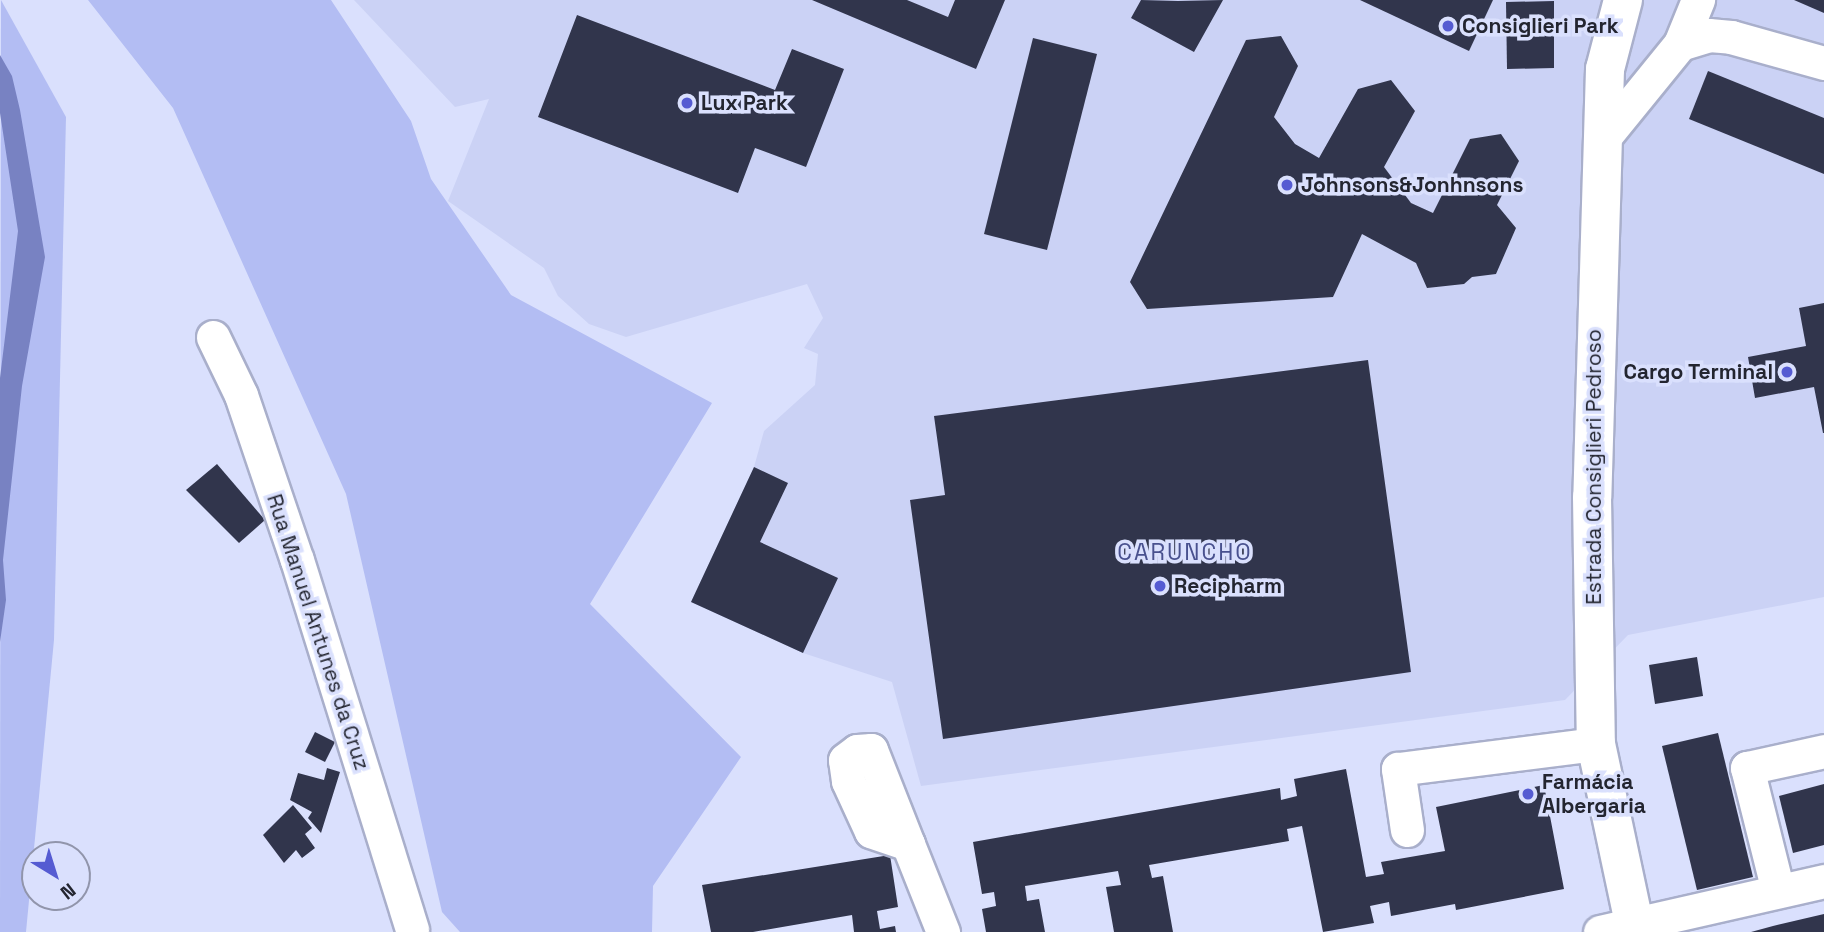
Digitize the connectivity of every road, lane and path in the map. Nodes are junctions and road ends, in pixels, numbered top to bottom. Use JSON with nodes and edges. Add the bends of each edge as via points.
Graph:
{"nodes":[{"id":1,"x":1623,"y":0,"type":"edge"},
{"id":2,"x":1698,"y":0,"type":"edge"},
{"id":3,"x":1680,"y":44,"type":"junction"},
{"id":4,"x":1824,"y":63,"type":"edge"},
{"id":5,"x":1602,"y":140,"type":"junction"},
{"id":6,"x":213,"y":337,"type":"dead end"},
{"id":7,"x":1596,"y":744,"type":"junction"},
{"id":8,"x":1824,"y":751,"type":"edge"},
{"id":9,"x":1407,"y":830,"type":"dead end"},
{"id":10,"x":908,"y":844,"type":"dead end"},
{"id":11,"x":1824,"y":881,"type":"edge"},
{"id":12,"x":1777,"y":891,"type":"junction"},
{"id":13,"x":1624,"y":930,"type":"edge"},
{"id":14,"x":412,"y":931,"type":"edge"},
{"id":15,"x":943,"y":932,"type":"edge"}],
"edges":[{"from":1,"to":5,"type":"main road","name":"Estrada Consiglieri Pedroso","via":[[1605,69]]},
{"from":2,"to":3,"type":"street"},
{"from":3,"to":4,"type":"street","via":[[1709,35],[1731,37]]},
{"from":3,"to":5,"type":"street"},
{"from":5,"to":7,"type":"main road","name":"Estrada Consiglieri Pedroso","via":[[1592,497]]},
{"from":6,"to":14,"type":"street","name":"Rua Manuel Antunes da Cruz","via":[[241,395],[297,560]]},
{"from":7,"to":9,"type":"street","via":[[1398,769]]},
{"from":7,"to":13,"type":"main road","name":"Estrada Consiglieri Pedroso"},
{"from":8,"to":12,"type":"street","via":[[1747,768]]},
{"from":10,"to":15,"type":"street"},
{"from":11,"to":12,"type":"street"},
{"from":12,"to":13,"type":"street"}]}
